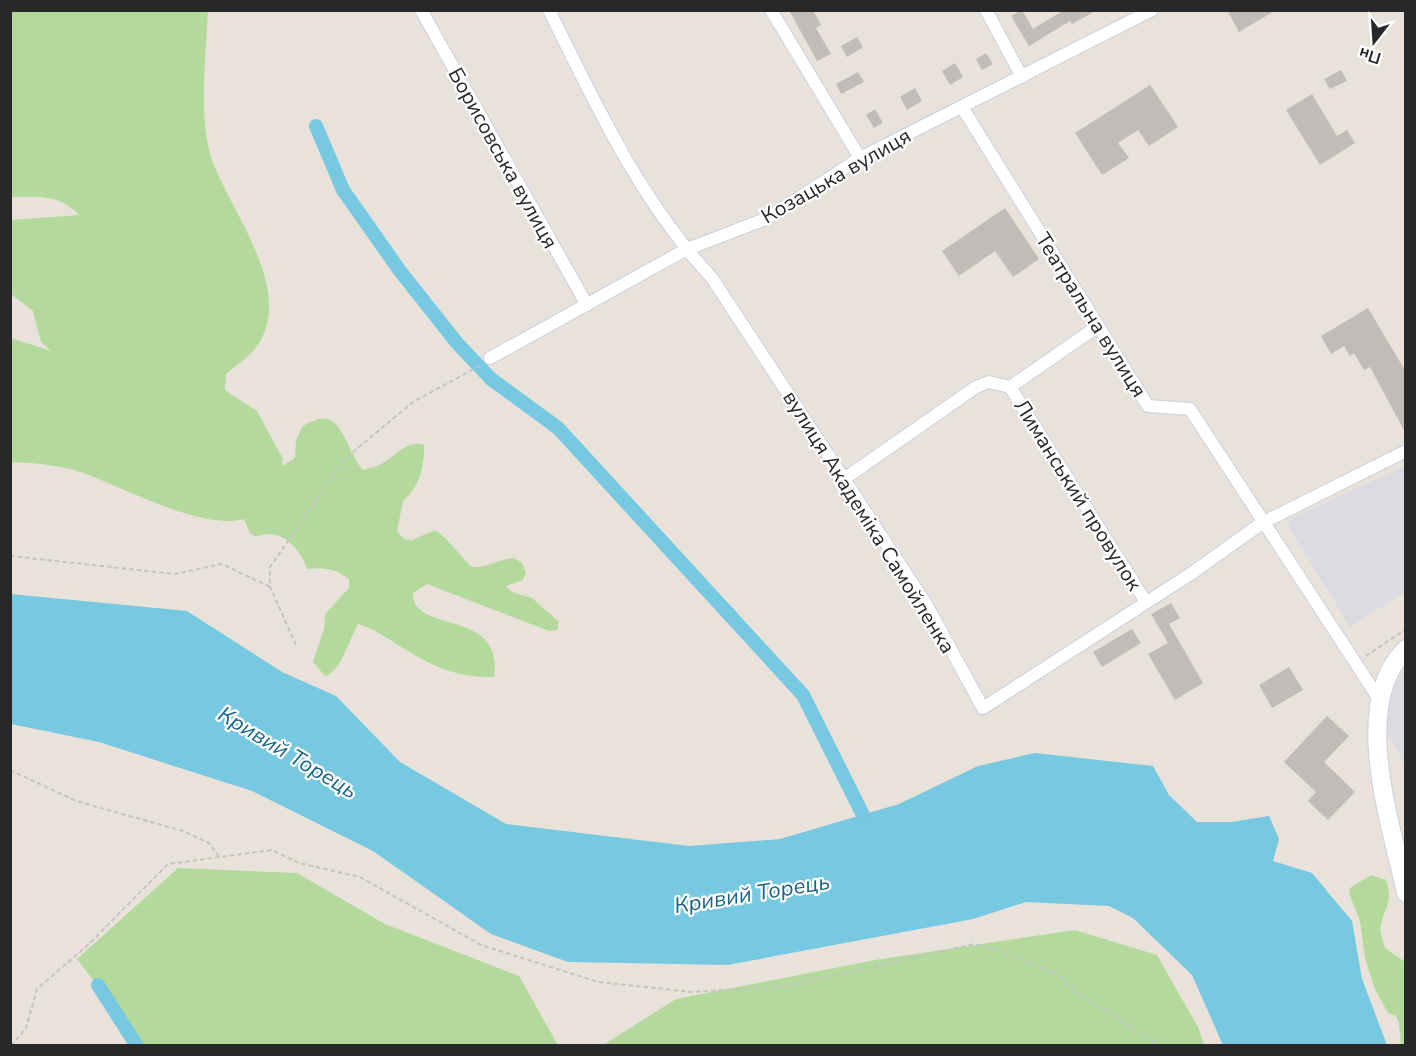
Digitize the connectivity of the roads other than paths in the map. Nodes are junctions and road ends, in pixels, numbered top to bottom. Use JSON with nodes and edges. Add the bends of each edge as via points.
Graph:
{"nodes":[{"id":1,"x":421,"y":10,"type":"edge"},
{"id":2,"x":549,"y":10,"type":"edge"},
{"id":3,"x":771,"y":10,"type":"edge"},
{"id":4,"x":986,"y":10,"type":"edge"},
{"id":5,"x":1152,"y":10,"type":"edge"},
{"id":6,"x":1022,"y":77,"type":"junction"},
{"id":7,"x":962,"y":107,"type":"junction"},
{"id":8,"x":860,"y":158,"type":"junction"},
{"id":9,"x":685,"y":250,"type":"junction"},
{"id":10,"x":587,"y":304,"type":"junction"},
{"id":11,"x":1098,"y":326,"type":"junction"},
{"id":12,"x":487,"y":360,"type":"road end"},
{"id":13,"x":1010,"y":387,"type":"junction"},
{"id":14,"x":1406,"y":451,"type":"edge"},
{"id":15,"x":843,"y":479,"type":"junction"},
{"id":16,"x":1262,"y":523,"type":"junction"},
{"id":17,"x":1146,"y":602,"type":"junction"},
{"id":18,"x":1406,"y":649,"type":"edge"},
{"id":19,"x":1378,"y":699,"type":"junction"},
{"id":20,"x":1406,"y":893,"type":"edge"}],
"edges":[{"from":1,"to":10,"type":"street","name":"Борисовська вулиця"},
{"from":2,"to":9,"type":"street","name":"вулиця Академіка Самойленка","via":[[612,135]]},
{"from":3,"to":8,"type":"street"},
{"from":4,"to":6,"type":"street"},
{"from":5,"to":6,"type":"street","name":"Козацька вулиця"},
{"from":6,"to":7,"type":"street","name":"Козацька вулиця"},
{"from":7,"to":8,"type":"street","name":"Козацька вулиця"},
{"from":7,"to":11,"type":"street","name":"Театральна вулиця"},
{"from":8,"to":9,"type":"street","name":"Козацька вулиця","via":[[768,218]]},
{"from":9,"to":10,"type":"street","name":"Козацька вулиця"},
{"from":9,"to":15,"type":"street","name":"вулиця Академіка Самойленка","via":[[712,278]]},
{"from":10,"to":12,"type":"street","name":"Козацька вулиця"},
{"from":11,"to":13,"type":"street"},
{"from":11,"to":16,"type":"street","name":"Театральна вулиця","via":[[1148,406],[1190,409]]},
{"from":13,"to":15,"type":"street","via":[[989,382],[976,387]]},
{"from":13,"to":17,"type":"street","name":"Лиманський провулок"},
{"from":14,"to":16,"type":"street","name":"вулиця Академіка Самойленка"},
{"from":15,"to":17,"type":"street","name":"вулиця Академіка Самойленка","via":[[926,604],[983,708]]},
{"from":16,"to":17,"type":"street","name":"вулиця Академіка Самойленка"},
{"from":16,"to":19,"type":"street","name":"Театральна вулиця"},
{"from":18,"to":19,"type":"street","via":[[1395,659]]},
{"from":19,"to":20,"type":"street","via":[[1377,756]]}]}
